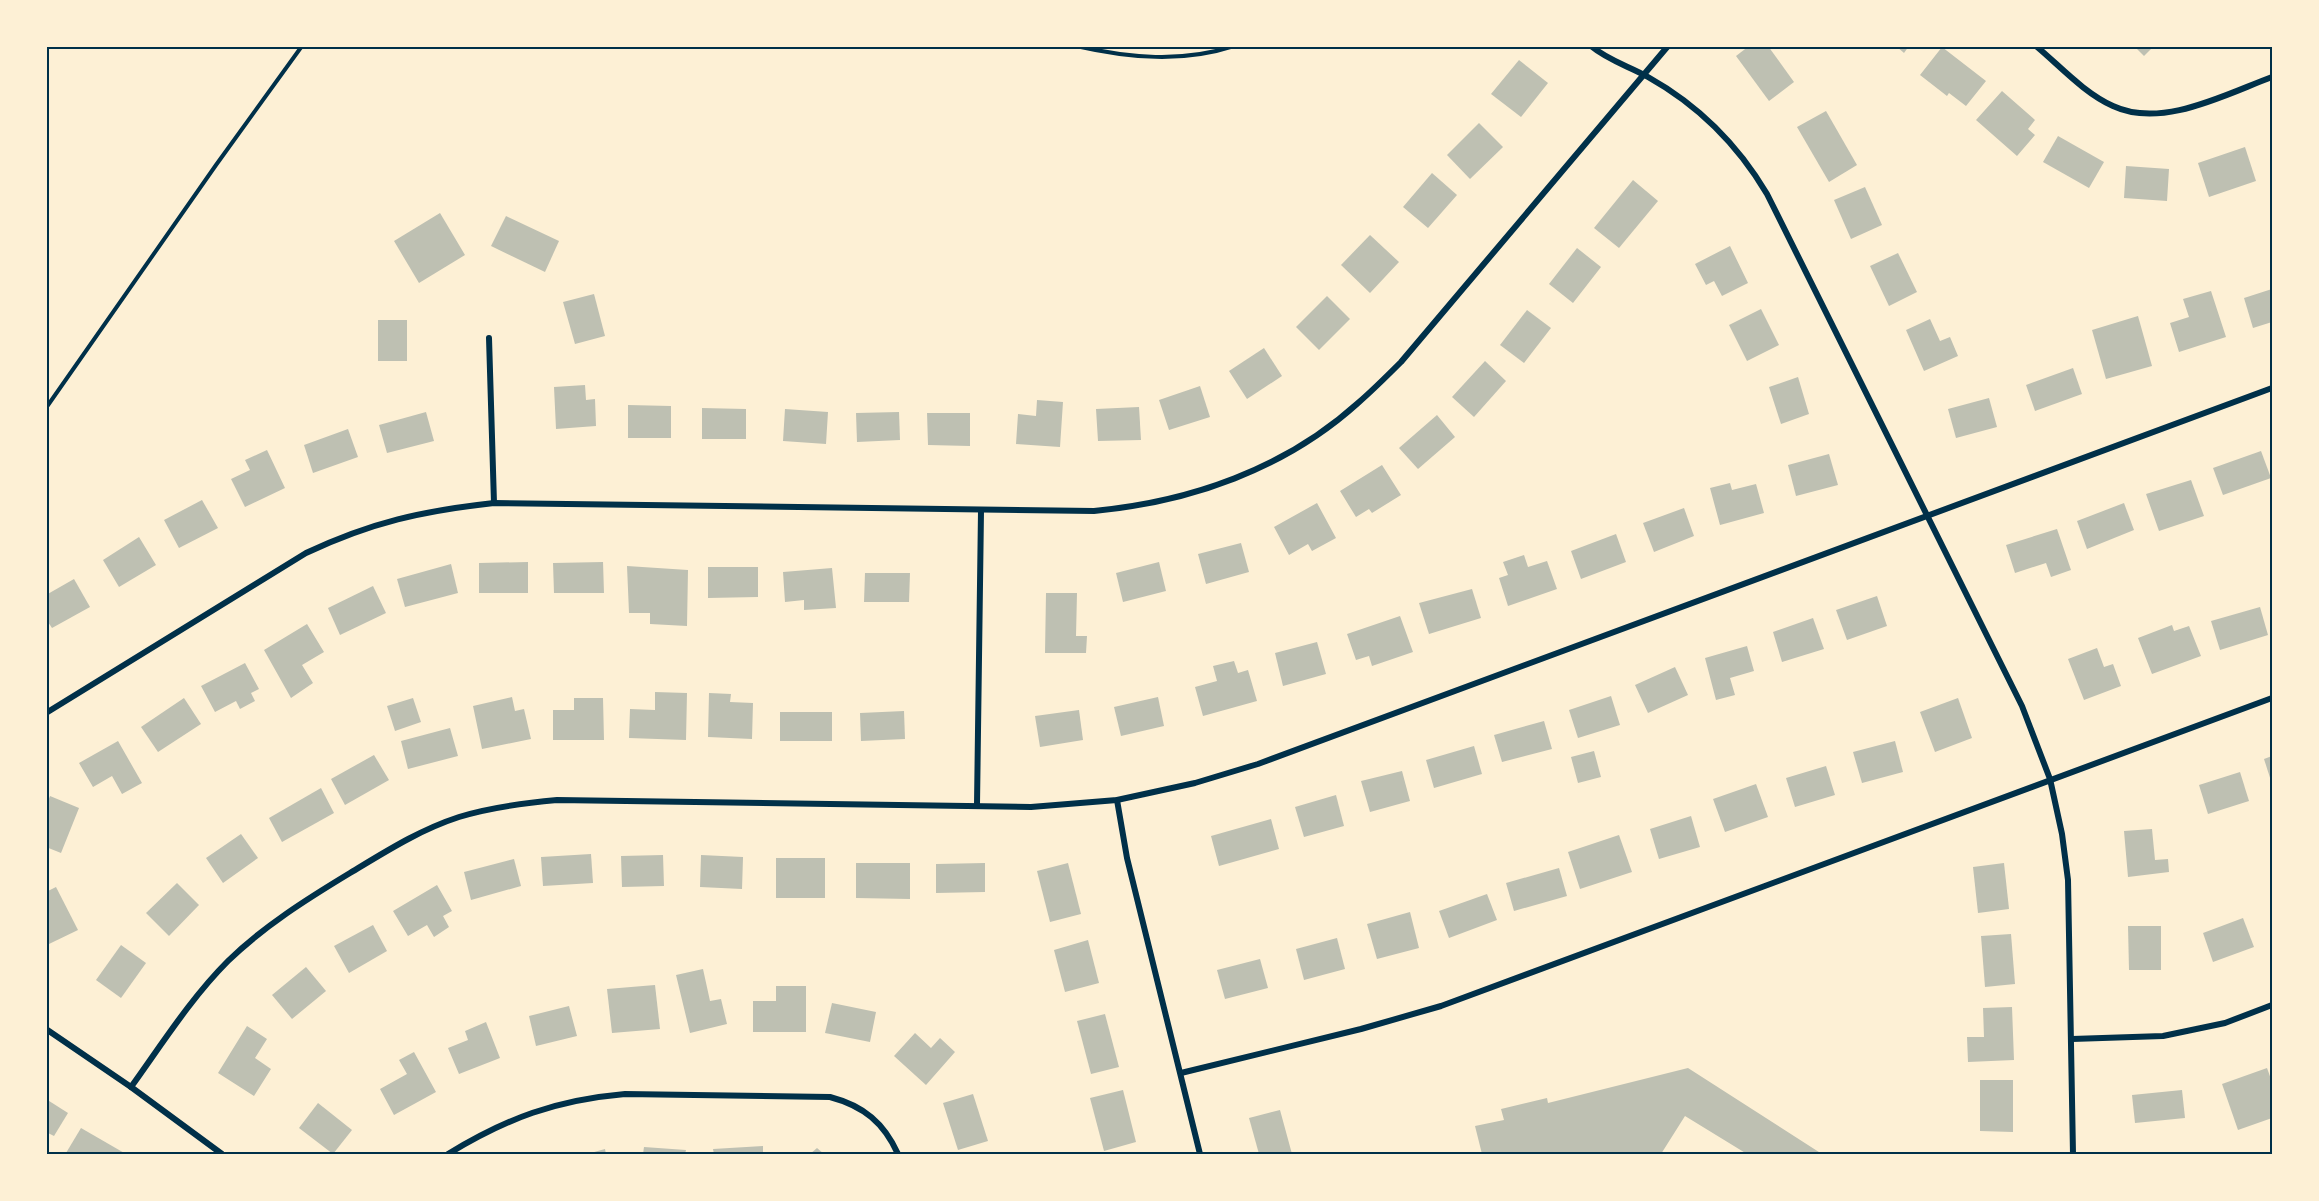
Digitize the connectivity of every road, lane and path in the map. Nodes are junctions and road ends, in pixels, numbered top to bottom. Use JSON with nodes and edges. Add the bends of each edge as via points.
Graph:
{"nodes":[{"id":1,"x":302,"y":46,"type":"edge"},
{"id":2,"x":1076,"y":46,"type":"edge"},
{"id":3,"x":1234,"y":46,"type":"edge"},
{"id":4,"x":1592,"y":46,"type":"edge"},
{"id":5,"x":1668,"y":46,"type":"edge"},
{"id":6,"x":2036,"y":46,"type":"edge"},
{"id":7,"x":1645,"y":75,"type":"junction"},
{"id":8,"x":2272,"y":77,"type":"edge"},
{"id":9,"x":489,"y":338,"type":"dead end"},
{"id":10,"x":2272,"y":388,"type":"edge"},
{"id":11,"x":46,"y":408,"type":"edge"},
{"id":12,"x":494,"y":503,"type":"junction"},
{"id":13,"x":981,"y":511,"type":"junction"},
{"id":14,"x":1928,"y":515,"type":"junction"},
{"id":15,"x":2272,"y":698,"type":"edge"},
{"id":16,"x":46,"y":713,"type":"edge"},
{"id":17,"x":2050,"y":779,"type":"junction"},
{"id":18,"x":1117,"y":800,"type":"junction"},
{"id":19,"x":978,"y":805,"type":"junction"},
{"id":20,"x":2272,"y":1005,"type":"edge"},
{"id":21,"x":46,"y":1029,"type":"edge"},
{"id":22,"x":2072,"y":1039,"type":"junction"},
{"id":23,"x":1181,"y":1073,"type":"junction"},
{"id":24,"x":131,"y":1087,"type":"junction"},
{"id":25,"x":222,"y":1155,"type":"edge"},
{"id":26,"x":448,"y":1155,"type":"edge"},
{"id":27,"x":898,"y":1155,"type":"edge"},
{"id":28,"x":1200,"y":1155,"type":"edge"},
{"id":29,"x":2073,"y":1155,"type":"edge"}],
"edges":[{"from":1,"to":11,"type":"path"},
{"from":2,"to":3,"type":"path","via":[[1141,58],[1186,56]]},
{"from":4,"to":7,"type":"street","via":[[1611,61]]},
{"from":5,"to":7,"type":"street"},
{"from":6,"to":8,"type":"street","via":[[2093,94],[2110,105],[2138,114],[2173,112]]},
{"from":7,"to":13,"type":"street","via":[[1401,362],[1357,405],[1310,440],[1235,479],[1155,503],[1094,511]]},
{"from":7,"to":14,"type":"street","via":[[1676,93],[1712,123],[1753,171]]},
{"from":9,"to":12,"type":"street"},
{"from":10,"to":14,"type":"street"},
{"from":12,"to":13,"type":"street"},
{"from":12,"to":16,"type":"street","via":[[442,508],[388,520],[306,553]]},
{"from":13,"to":19,"type":"street"},
{"from":14,"to":17,"type":"street","via":[[2022,705]]},
{"from":14,"to":18,"type":"street","via":[[1258,764]]},
{"from":15,"to":17,"type":"street"},
{"from":17,"to":22,"type":"street","via":[[2068,880]]},
{"from":17,"to":23,"type":"street","via":[[1441,1006]]},
{"from":18,"to":19,"type":"street","via":[[1030,807]]},
{"from":18,"to":23,"type":"street","via":[[1127,858]]},
{"from":19,"to":24,"type":"street","via":[[557,800],[513,804],[458,817],[395,845],[305,900],[260,933],[202,989]]},
{"from":20,"to":22,"type":"street","via":[[2225,1023],[2172,1035]]},
{"from":21,"to":24,"type":"street"},
{"from":22,"to":29,"type":"street"},
{"from":23,"to":28,"type":"street"},
{"from":24,"to":25,"type":"street"},
{"from":26,"to":27,"type":"street","via":[[532,1112],[559,1103],[625,1094],[830,1097],[847,1101],[876,1119]]}]}
